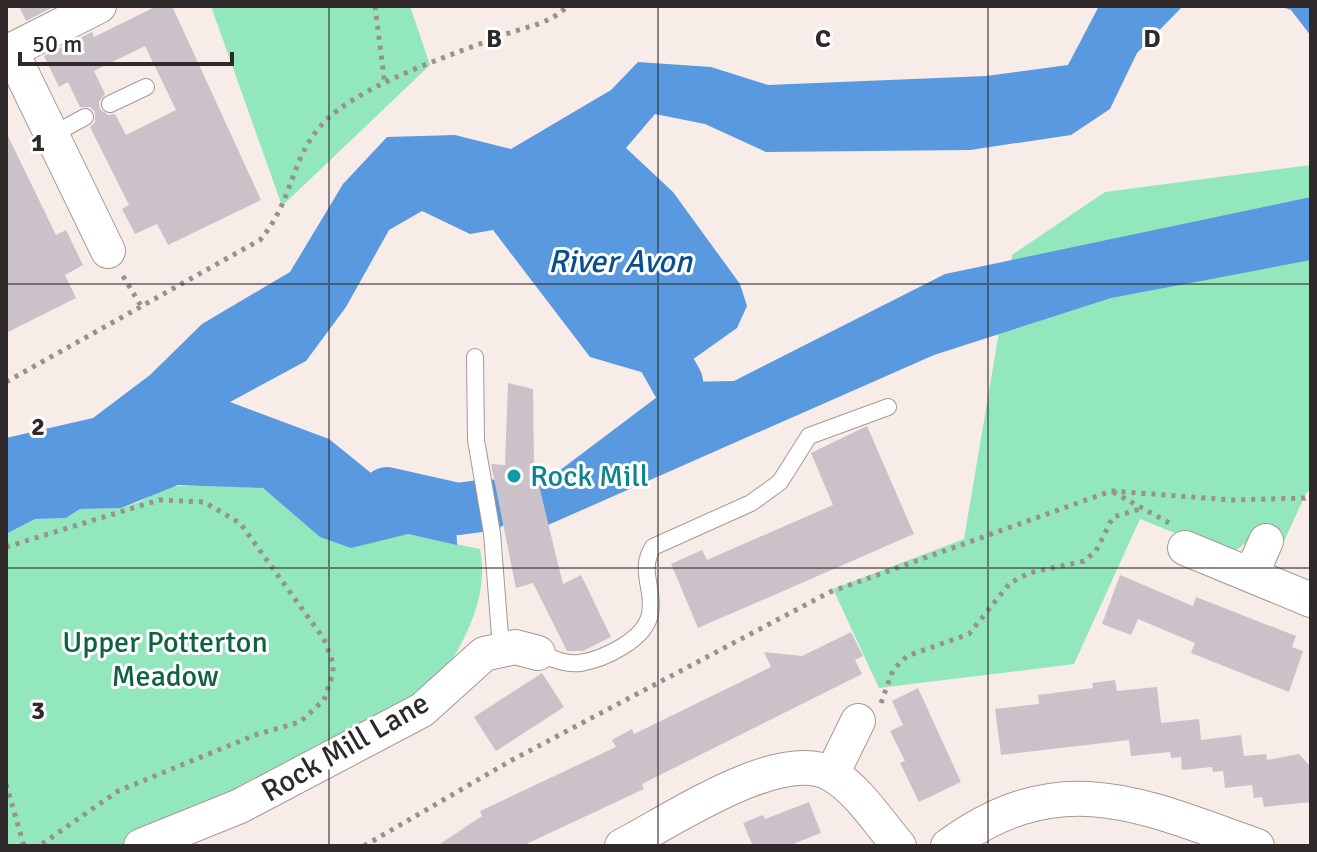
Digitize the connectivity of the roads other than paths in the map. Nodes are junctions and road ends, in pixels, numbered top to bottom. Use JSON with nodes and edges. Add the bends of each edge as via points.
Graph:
{"nodes":[{"id":1,"x":99,"y":6,"type":"edge"},
{"id":2,"x":9,"y":52,"type":"edge"},
{"id":3,"x":146,"y":87,"type":"dead end"},
{"id":4,"x":110,"y":104,"type":"dead end"},
{"id":5,"x":85,"y":117,"type":"dead end"},
{"id":6,"x":52,"y":135,"type":"junction"},
{"id":7,"x":116,"y":264,"type":"road end"},
{"id":8,"x":475,"y":357,"type":"dead end"},
{"id":9,"x":888,"y":407,"type":"dead end"},
{"id":10,"x":1266,"y":541,"type":"dead end"},
{"id":11,"x":1185,"y":548,"type":"road end"},
{"id":12,"x":1251,"y":575,"type":"junction"},
{"id":13,"x":1311,"y":600,"type":"edge"},
{"id":14,"x":501,"y":648,"type":"junction"},
{"id":15,"x":538,"y":653,"type":"joint"},
{"id":16,"x":858,"y":721,"type":"road end"},
{"id":17,"x":832,"y":774,"type":"junction"},
{"id":18,"x":1222,"y":840,"type":"edge"},
{"id":19,"x":141,"y":846,"type":"edge"},
{"id":20,"x":622,"y":846,"type":"edge"},
{"id":21,"x":899,"y":846,"type":"edge"},
{"id":22,"x":948,"y":846,"type":"edge"},
{"id":23,"x":1257,"y":846,"type":"edge"}],
"edges":[{"from":1,"to":2,"type":"street"},
{"from":2,"to":6,"type":"street"},
{"from":3,"to":4,"type":"lane"},
{"from":5,"to":6,"type":"lane"},
{"from":6,"to":7,"type":"street"},
{"from":8,"to":14,"type":"lane","via":[[480,465],[492,533]]},
{"from":9,"to":15,"type":"lane","via":[[809,436],[780,482],[751,503],[653,547],[645,567],[650,615],[635,637],[582,663]]},
{"from":10,"to":12,"type":"street"},
{"from":11,"to":12,"type":"street"},
{"from":12,"to":13,"type":"street"},
{"from":14,"to":15,"type":"street"},
{"from":14,"to":19,"type":"street","name":"Rock Mill Lane","via":[[484,654],[422,710],[240,806]]},
{"from":16,"to":17,"type":"street"},
{"from":17,"to":20,"type":"street","via":[[806,766],[763,773]]},
{"from":17,"to":21,"type":"street"},
{"from":18,"to":22,"type":"street","via":[[1131,802],[1102,797],[1039,802],[980,825]]},
{"from":18,"to":23,"type":"street"}]}
